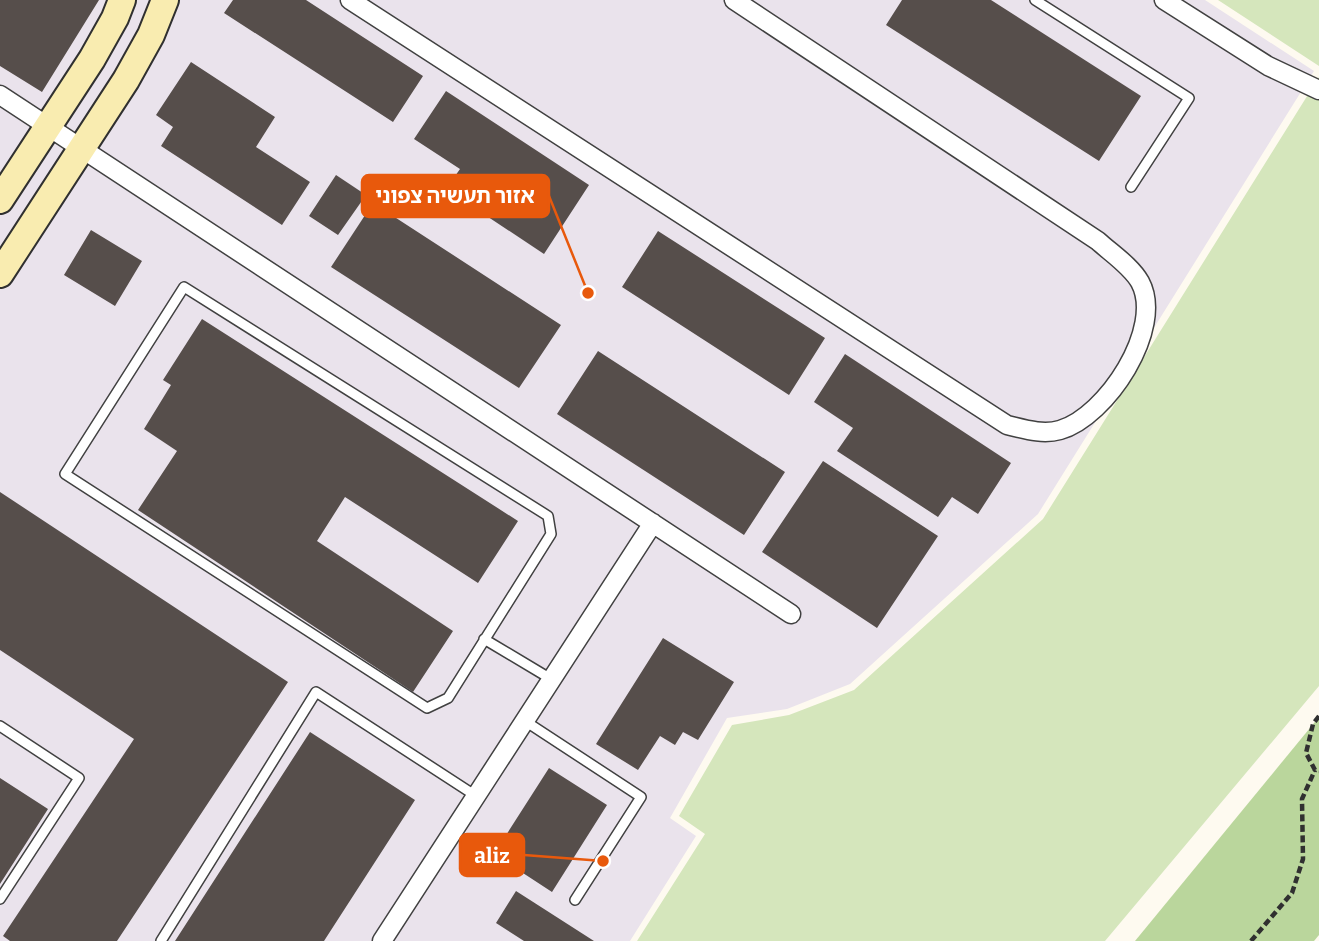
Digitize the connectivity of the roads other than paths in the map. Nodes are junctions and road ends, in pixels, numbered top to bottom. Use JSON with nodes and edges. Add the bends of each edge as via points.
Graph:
{"nodes":[{"id":1,"x":122,"y":0,"type":"edge"},
{"id":2,"x":165,"y":0,"type":"edge"},
{"id":3,"x":350,"y":0,"type":"edge"},
{"id":4,"x":734,"y":0,"type":"edge"},
{"id":5,"x":1035,"y":0,"type":"edge"},
{"id":6,"x":1164,"y":0,"type":"edge"},
{"id":7,"x":1319,"y":90,"type":"edge"},
{"id":8,"x":0,"y":94,"type":"edge"},
{"id":9,"x":48,"y":126,"type":"junction"},
{"id":10,"x":82,"y":148,"type":"junction"},
{"id":11,"x":1131,"y":187,"type":"dead end"},
{"id":12,"x":0,"y":200,"type":"edge"},
{"id":13,"x":0,"y":274,"type":"edge"},
{"id":14,"x":653,"y":523,"type":"junction"},
{"id":15,"x":791,"y":614,"type":"dead end"},
{"id":16,"x":484,"y":639,"type":"junction"},
{"id":17,"x":551,"y":679,"type":"junction"},
{"id":18,"x":524,"y":721,"type":"junction"},
{"id":19,"x":0,"y":726,"type":"edge"},
{"id":20,"x":476,"y":796,"type":"junction"},
{"id":21,"x":0,"y":899,"type":"edge"},
{"id":22,"x":575,"y":900,"type":"dead end"},
{"id":23,"x":161,"y":941,"type":"edge"},
{"id":24,"x":382,"y":941,"type":"edge"}],
"edges":[{"from":1,"to":9,"type":"street","via":[[92,59]]},
{"from":2,"to":10,"type":"street","via":[[126,80]]},
{"from":3,"to":4,"type":"street","via":[[1007,425],[1038,432],[1060,430],[1102,402],[1133,357],[1144,328],[1146,302],[1140,282],[1128,267],[1098,241]]},
{"from":5,"to":11,"type":"lane","via":[[1189,98]]},
{"from":6,"to":7,"type":"street","via":[[1268,66]]},
{"from":8,"to":9,"type":"street"},
{"from":9,"to":10,"type":"street"},
{"from":9,"to":12,"type":"street"},
{"from":10,"to":13,"type":"street"},
{"from":10,"to":14,"type":"street"},
{"from":14,"to":15,"type":"street"},
{"from":14,"to":17,"type":"street"},
{"from":16,"to":16,"type":"lane","via":[[551,534],[548,516],[184,287],[65,474],[427,708],[448,698]]},
{"from":16,"to":17,"type":"lane"},
{"from":17,"to":18,"type":"street"},
{"from":18,"to":20,"type":"street"},
{"from":18,"to":22,"type":"lane","via":[[642,797]]},
{"from":19,"to":21,"type":"lane","via":[[79,778]]},
{"from":20,"to":23,"type":"lane","via":[[316,692]]},
{"from":20,"to":24,"type":"street"}]}
